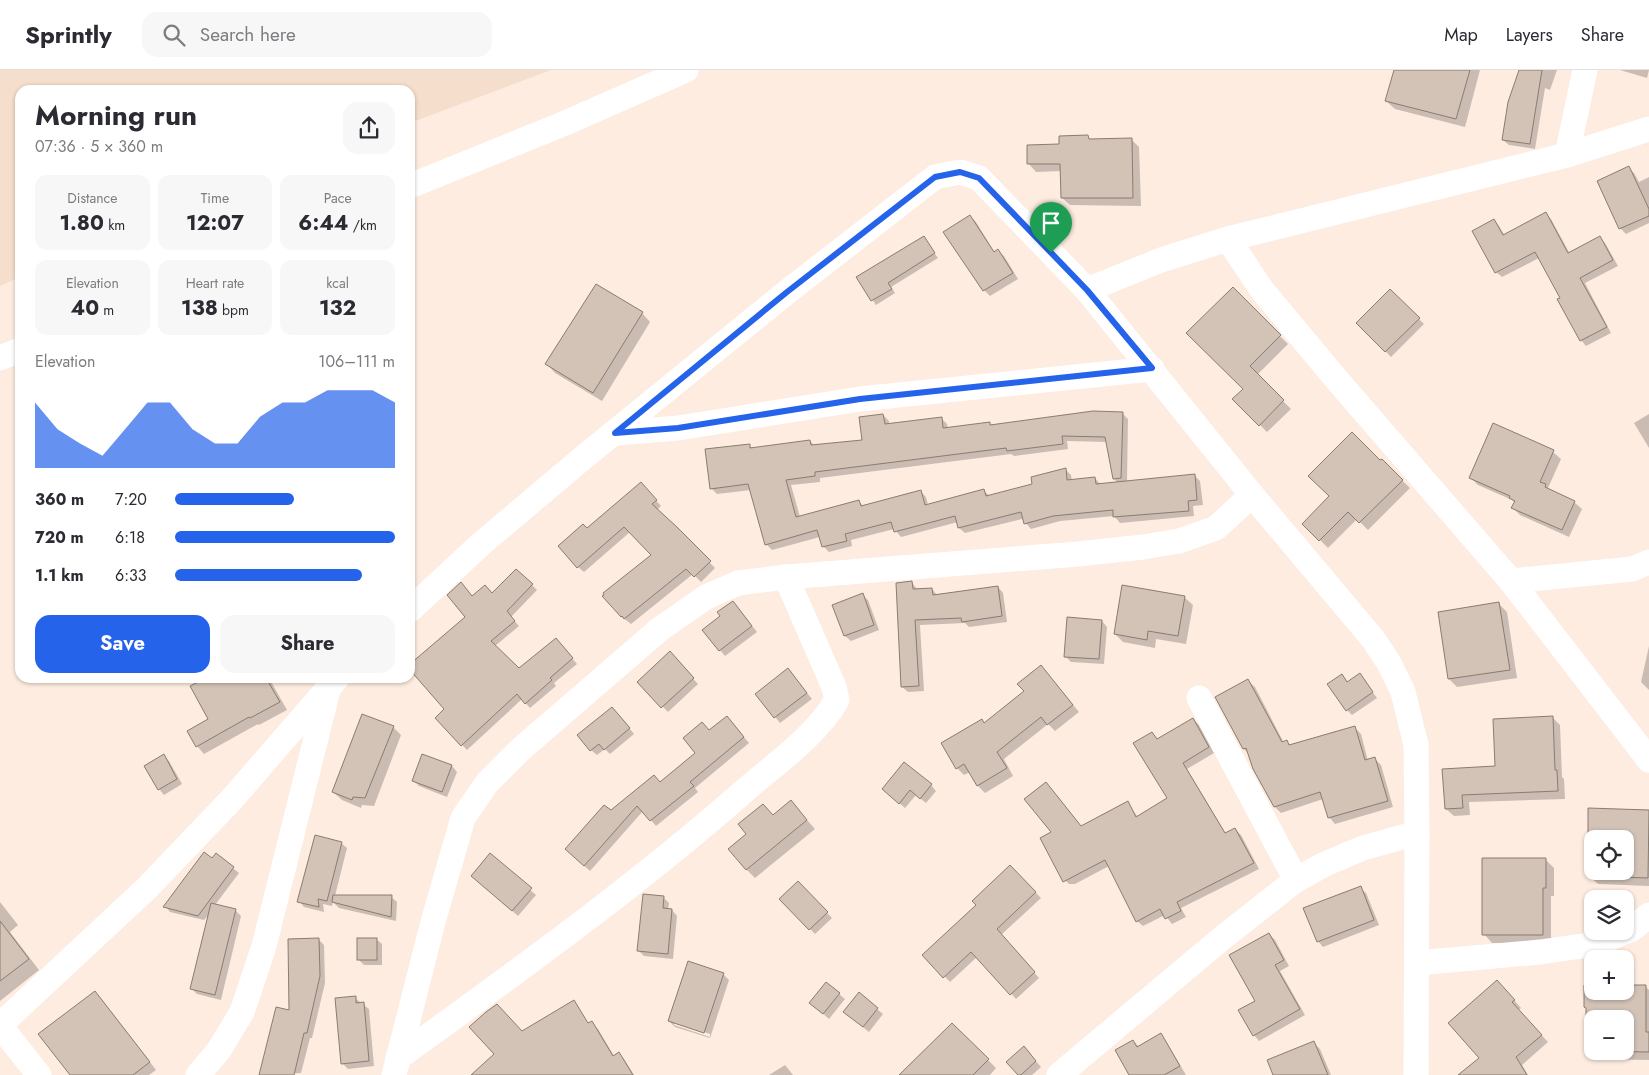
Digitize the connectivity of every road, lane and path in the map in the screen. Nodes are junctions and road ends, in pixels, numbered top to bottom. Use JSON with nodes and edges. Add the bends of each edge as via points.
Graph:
{"nodes":[{"id":1,"x":686,"y":70,"type":"edge"},
{"id":2,"x":1586,"y":70,"type":"edge"},
{"id":3,"x":1649,"y":129,"type":"edge"},
{"id":4,"x":1567,"y":155,"type":"junction"},
{"id":5,"x":415,"y":184,"type":"edge"},
{"id":6,"x":1228,"y":239,"type":"junction"},
{"id":7,"x":1087,"y":290,"type":"junction"},
{"id":8,"x":15,"y":352,"type":"edge"},
{"id":9,"x":0,"y":358,"type":"edge"},
{"id":10,"x":1152,"y":368,"type":"junction"},
{"id":11,"x":615,"y":433,"type":"junction"},
{"id":12,"x":1252,"y":495,"type":"junction"},
{"id":13,"x":1649,"y":562,"type":"edge"},
{"id":14,"x":786,"y":577,"type":"junction"},
{"id":15,"x":1511,"y":581,"type":"junction"},
{"id":16,"x":415,"y":605,"type":"edge"},
{"id":17,"x":331,"y":683,"type":"edge"},
{"id":18,"x":332,"y":683,"type":"edge"},
{"id":19,"x":1199,"y":698,"type":"dead end"},
{"id":20,"x":1649,"y":760,"type":"edge"},
{"id":21,"x":1417,"y":833,"type":"junction"},
{"id":22,"x":1296,"y":880,"type":"junction"},
{"id":23,"x":1649,"y":915,"type":"edge"},
{"id":24,"x":1417,"y":963,"type":"junction"},
{"id":25,"x":0,"y":1026,"type":"edge"},
{"id":26,"x":396,"y":1067,"type":"edge"},
{"id":27,"x":1066,"y":1073,"type":"edge"},
{"id":28,"x":39,"y":1075,"type":"edge"},
{"id":29,"x":198,"y":1075,"type":"edge"},
{"id":30,"x":1416,"y":1075,"type":"edge"}],
"edges":[{"from":1,"to":5,"type":"street"},
{"from":2,"to":4,"type":"street"},
{"from":3,"to":4,"type":"street"},
{"from":4,"to":6,"type":"street"},
{"from":6,"to":7,"type":"street","via":[[1161,260]]},
{"from":6,"to":15,"type":"street","via":[[1262,290],[1343,388]]},
{"from":7,"to":10,"type":"street"},
{"from":7,"to":11,"type":"street","via":[[979,178],[960,172],[935,177],[787,292]]},
{"from":8,"to":9,"type":"street"},
{"from":10,"to":11,"type":"street","via":[[860,399],[678,428]]},
{"from":10,"to":12,"type":"street"},
{"from":11,"to":16,"type":"street","via":[[481,544]]},
{"from":12,"to":14,"type":"street","via":[[1216,528],[1143,547]]},
{"from":12,"to":21,"type":"street","via":[[1373,639],[1389,663],[1403,692],[1416,745]]},
{"from":13,"to":15,"type":"street","via":[[1632,569]]},
{"from":14,"to":26,"type":"street","via":[[738,583],[706,597],[660,630],[486,783],[463,818]]},
{"from":14,"to":26,"type":"street","via":[[834,687],[837,700],[827,716],[698,831]]},
{"from":15,"to":20,"type":"street"},
{"from":17,"to":25,"type":"street","via":[[232,799],[147,888]]},
{"from":18,"to":29,"type":"street","via":[[264,946],[242,1012],[219,1050]]},
{"from":19,"to":22,"type":"street"},
{"from":21,"to":22,"type":"street","via":[[1364,848]]},
{"from":21,"to":24,"type":"street"},
{"from":22,"to":27,"type":"street","via":[[1221,939]]},
{"from":23,"to":24,"type":"street","via":[[1632,929],[1596,944]]},
{"from":24,"to":30,"type":"street"},
{"from":25,"to":28,"type":"street"}]}
